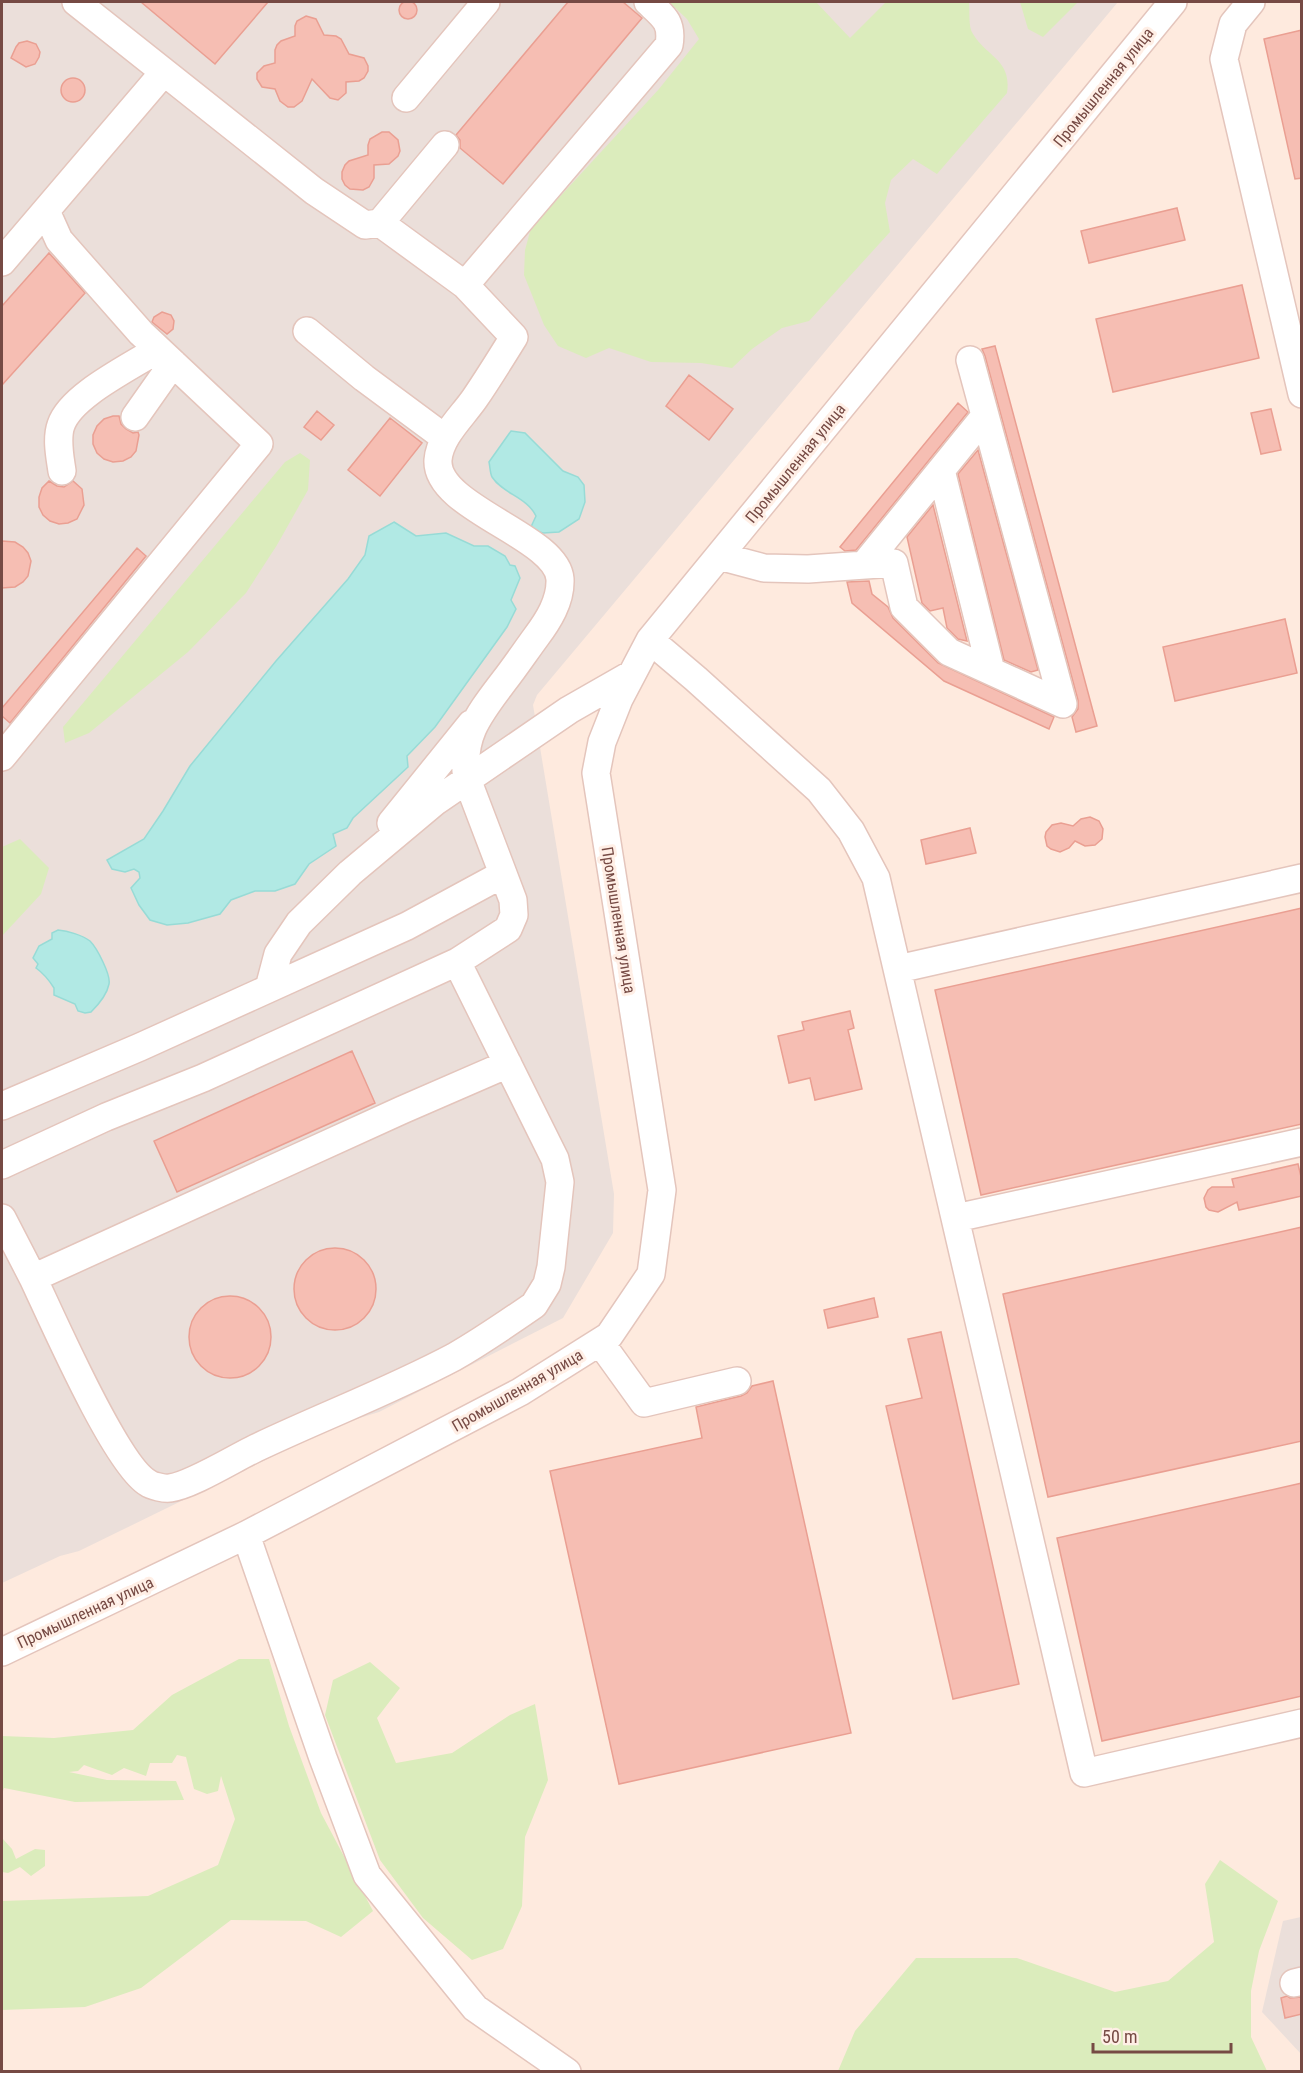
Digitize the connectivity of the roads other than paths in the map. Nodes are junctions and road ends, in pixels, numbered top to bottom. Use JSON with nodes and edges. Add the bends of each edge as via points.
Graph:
{"nodes":[{"id":1,"x":76,"y":2,"type":"edge"},
{"id":2,"x":486,"y":2,"type":"edge"},
{"id":3,"x":648,"y":2,"type":"edge"},
{"id":4,"x":1173,"y":2,"type":"edge"},
{"id":5,"x":1251,"y":2,"type":"edge"},
{"id":6,"x":164,"y":72,"type":"junction"},
{"id":7,"x":406,"y":98,"type":"dead end"},
{"id":8,"x":445,"y":145,"type":"dead end"},
{"id":9,"x":46,"y":211,"type":"junction"},
{"id":10,"x":380,"y":223,"type":"junction"},
{"id":11,"x":2,"y":262,"type":"edge"},
{"id":12,"x":465,"y":285,"type":"junction"},
{"id":13,"x":307,"y":331,"type":"dead end"},
{"id":14,"x":165,"y":356,"type":"junction"},
{"id":15,"x":970,"y":360,"type":"dead end"},
{"id":16,"x":1302,"y":394,"type":"edge"},
{"id":17,"x":985,"y":416,"type":"junction"},
{"id":18,"x":135,"y":417,"type":"dead end"},
{"id":19,"x":445,"y":438,"type":"junction"},
{"id":20,"x":941,"y":470,"type":"junction"},
{"id":21,"x":62,"y":471,"type":"dead end"},
{"id":22,"x":887,"y":536,"type":"junction"},
{"id":23,"x":719,"y":556,"type":"junction"},
{"id":24,"x":894,"y":563,"type":"junction"},
{"id":25,"x":864,"y":565,"type":"junction"},
{"id":26,"x":650,"y":640,"type":"junction"},
{"id":27,"x":991,"y":671,"type":"junction"},
{"id":28,"x":632,"y":674,"type":"junction"},
{"id":29,"x":477,"y":716,"type":"junction"},
{"id":30,"x":2,"y":757,"type":"edge"},
{"id":31,"x":467,"y":779,"type":"junction"},
{"id":32,"x":350,"y":873,"type":"junction"},
{"id":33,"x":503,"y":874,"type":"junction"},
{"id":34,"x":1302,"y":878,"type":"edge"},
{"id":35,"x":457,"y":962,"type":"junction"},
{"id":36,"x":898,"y":969,"type":"junction"},
{"id":37,"x":269,"y":988,"type":"junction"},
{"id":38,"x":508,"y":1064,"type":"junction"},
{"id":39,"x":2,"y":1106,"type":"edge"},
{"id":40,"x":1302,"y":1142,"type":"edge"},
{"id":41,"x":2,"y":1165,"type":"edge"},
{"id":42,"x":2,"y":1218,"type":"edge"},
{"id":43,"x":956,"y":1218,"type":"junction"},
{"id":44,"x":33,"y":1278,"type":"junction"},
{"id":45,"x":600,"y":1342,"type":"junction"},
{"id":46,"x":737,"y":1381,"type":"dead end"},
{"id":47,"x":246,"y":1535,"type":"junction"},
{"id":48,"x":2,"y":1652,"type":"edge"},
{"id":49,"x":1302,"y":1723,"type":"edge"},
{"id":50,"x":567,"y":2072,"type":"edge"}],
"edges":[{"from":1,"to":6,"type":"street"},
{"from":2,"to":7,"type":"street"},
{"from":3,"to":12,"type":"street","via":[[664,17],[671,31],[669,45]]},
{"from":4,"to":23,"type":"street","name":"Промышленная улица"},
{"from":5,"to":16,"type":"street","via":[[1233,24],[1224,59]]},
{"from":6,"to":9,"type":"street"},
{"from":6,"to":10,"type":"street","via":[[314,191],[365,225]]},
{"from":8,"to":10,"type":"street"},
{"from":9,"to":11,"type":"street"},
{"from":9,"to":14,"type":"street","via":[[59,240]]},
{"from":10,"to":12,"type":"street"},
{"from":12,"to":19,"type":"street","via":[[514,337]]},
{"from":13,"to":19,"type":"street"},
{"from":14,"to":18,"type":"street"},
{"from":14,"to":21,"type":"street","via":[[134,366],[76,402],[61,425]]},
{"from":14,"to":30,"type":"street","via":[[259,444]]},
{"from":15,"to":17,"type":"street"},
{"from":17,"to":20,"type":"street"},
{"from":17,"to":27,"type":"street","via":[[1063,704]]},
{"from":19,"to":29,"type":"street","via":[[438,460],[440,474],[449,487],[482,514],[531,543],[554,564],[560,578],[557,601],[546,623]]},
{"from":20,"to":22,"type":"street"},
{"from":20,"to":27,"type":"street"},
{"from":22,"to":24,"type":"street"},
{"from":22,"to":25,"type":"street"},
{"from":23,"to":25,"type":"street","via":[[764,568]]},
{"from":23,"to":26,"type":"street","name":"Промышленная улица"},
{"from":24,"to":25,"type":"street"},
{"from":24,"to":27,"type":"street","via":[[904,607],[949,652]]},
{"from":26,"to":28,"type":"street","name":"Промышленная улица"},
{"from":26,"to":36,"type":"street","via":[[819,790],[851,831],[876,878]]},
{"from":28,"to":31,"type":"street","via":[[569,710]]},
{"from":28,"to":45,"type":"street","name":"Промышленная улица","via":[[602,742],[596,773],[662,1190],[651,1274],[609,1336]]},
{"from":29,"to":31,"type":"street","via":[[468,742]]},
{"from":29,"to":32,"type":"street"},
{"from":31,"to":32,"type":"street"},
{"from":31,"to":33,"type":"street"},
{"from":32,"to":37,"type":"street","via":[[299,923],[278,954]]},
{"from":33,"to":35,"type":"street","via":[[513,900],[514,915],[508,929]]},
{"from":33,"to":37,"type":"street","via":[[407,926]]},
{"from":34,"to":36,"type":"street"},
{"from":35,"to":38,"type":"street"},
{"from":35,"to":41,"type":"street"},
{"from":36,"to":43,"type":"street"},
{"from":37,"to":39,"type":"street"},
{"from":38,"to":44,"type":"street"},
{"from":38,"to":44,"type":"street","via":[[555,1159],[560,1182],[551,1267],[547,1284],[534,1305],[451,1358],[189,1482],[169,1489],[148,1484],[133,1469],[100,1415]]},
{"from":40,"to":43,"type":"street"},
{"from":42,"to":44,"type":"street"},
{"from":43,"to":49,"type":"street","via":[[1084,1773]]},
{"from":45,"to":46,"type":"street","via":[[644,1403]]},
{"from":45,"to":47,"type":"street","name":"Промышленная улица","via":[[520,1392]]},
{"from":47,"to":48,"type":"street","name":"Промышленная улица"},
{"from":47,"to":50,"type":"street","via":[[366,1875],[475,2008]]}]}
